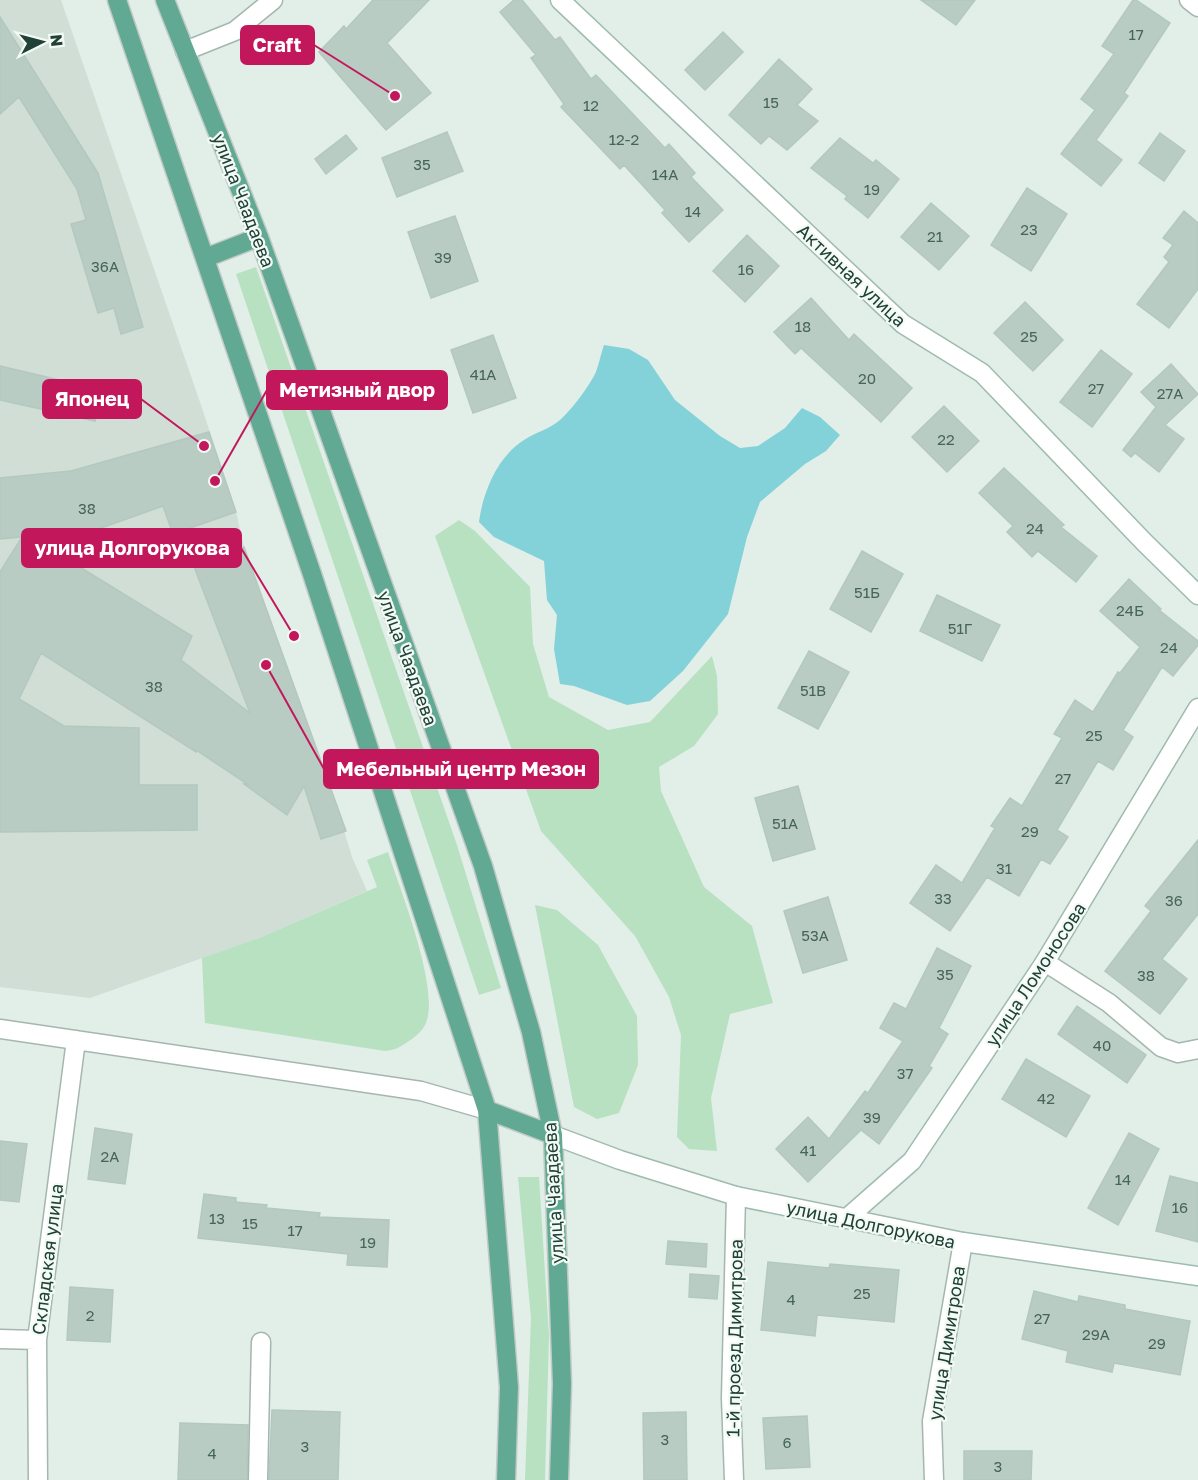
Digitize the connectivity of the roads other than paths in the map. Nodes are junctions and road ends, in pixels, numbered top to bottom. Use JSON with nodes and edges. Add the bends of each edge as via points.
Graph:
{"nodes":[{"id":1,"x":117,"y":0,"type":"edge"},
{"id":2,"x":165,"y":0,"type":"edge"},
{"id":3,"x":273,"y":0,"type":"edge"},
{"id":4,"x":560,"y":0,"type":"edge"},
{"id":5,"x":1189,"y":0,"type":"edge"},
{"id":6,"x":1198,"y":7,"type":"edge"},
{"id":7,"x":185,"y":51,"type":"junction"},
{"id":8,"x":259,"y":237,"type":"junction"},
{"id":9,"x":205,"y":258,"type":"junction"},
{"id":10,"x":1198,"y":595,"type":"edge"},
{"id":11,"x":1198,"y":708,"type":"edge"},
{"id":12,"x":1046,"y":962,"type":"junction"},
{"id":13,"x":0,"y":1029,"type":"edge"},
{"id":14,"x":76,"y":1040,"type":"junction"},
{"id":15,"x":1198,"y":1049,"type":"edge"},
{"id":16,"x":487,"y":1110,"type":"junction"},
{"id":17,"x":553,"y":1135,"type":"junction"},
{"id":18,"x":736,"y":1196,"type":"junction"},
{"id":19,"x":846,"y":1219,"type":"junction"},
{"id":20,"x":963,"y":1242,"type":"junction"},
{"id":21,"x":1198,"y":1276,"type":"edge"},
{"id":22,"x":0,"y":1339,"type":"edge"},
{"id":23,"x":37,"y":1340,"type":"junction"},
{"id":24,"x":261,"y":1342,"type":"dead end"},
{"id":25,"x":36,"y":1477,"type":"edge"},
{"id":26,"x":258,"y":1480,"type":"edge"},
{"id":27,"x":506,"y":1480,"type":"edge"},
{"id":28,"x":559,"y":1480,"type":"edge"},
{"id":29,"x":734,"y":1480,"type":"edge"},
{"id":30,"x":934,"y":1480,"type":"edge"}],
"edges":[{"from":1,"to":9,"type":"main road"},
{"from":2,"to":7,"type":"main road","name":"улица Чаадаева"},
{"from":3,"to":7,"type":"street","via":[[235,31]]},
{"from":4,"to":10,"type":"street","name":"Активная улица","via":[[903,324],[981,373]]},
{"from":5,"to":6,"type":"street"},
{"from":7,"to":8,"type":"main road","name":"улица Чаадаева"},
{"from":8,"to":9,"type":"main road"},
{"from":8,"to":17,"type":"main road","name":"улица Чаадаева","via":[[483,866],[531,1032]]},
{"from":9,"to":16,"type":"main road"},
{"from":11,"to":12,"type":"street","name":"улица Ломоносова"},
{"from":12,"to":15,"type":"street","via":[[1109,1003],[1161,1047],[1178,1053]]},
{"from":12,"to":19,"type":"street","name":"улица Ломоносова","via":[[912,1161]]},
{"from":13,"to":14,"type":"street"},
{"from":14,"to":16,"type":"street","via":[[421,1091]]},
{"from":14,"to":23,"type":"street","name":"Складская улица"},
{"from":16,"to":17,"type":"main road"},
{"from":16,"to":27,"type":"main road","via":[[509,1388]]},
{"from":17,"to":18,"type":"street","name":"улица Долгорукова"},
{"from":17,"to":28,"type":"main road","name":"улица Чаадаева","via":[[562,1384]]},
{"from":18,"to":19,"type":"street","name":"улица Долгорукова"},
{"from":18,"to":29,"type":"street","name":"1-й проезд Димитрова","via":[[731,1398]]},
{"from":19,"to":20,"type":"street","name":"улица Долгорукова"},
{"from":20,"to":21,"type":"street","name":"улица Долгорукова"},
{"from":20,"to":30,"type":"street","name":"улица Димитрова","via":[[932,1421]]},
{"from":22,"to":23,"type":"street"},
{"from":23,"to":25,"type":"street","name":"Складская улица"},
{"from":24,"to":26,"type":"street"}]}
